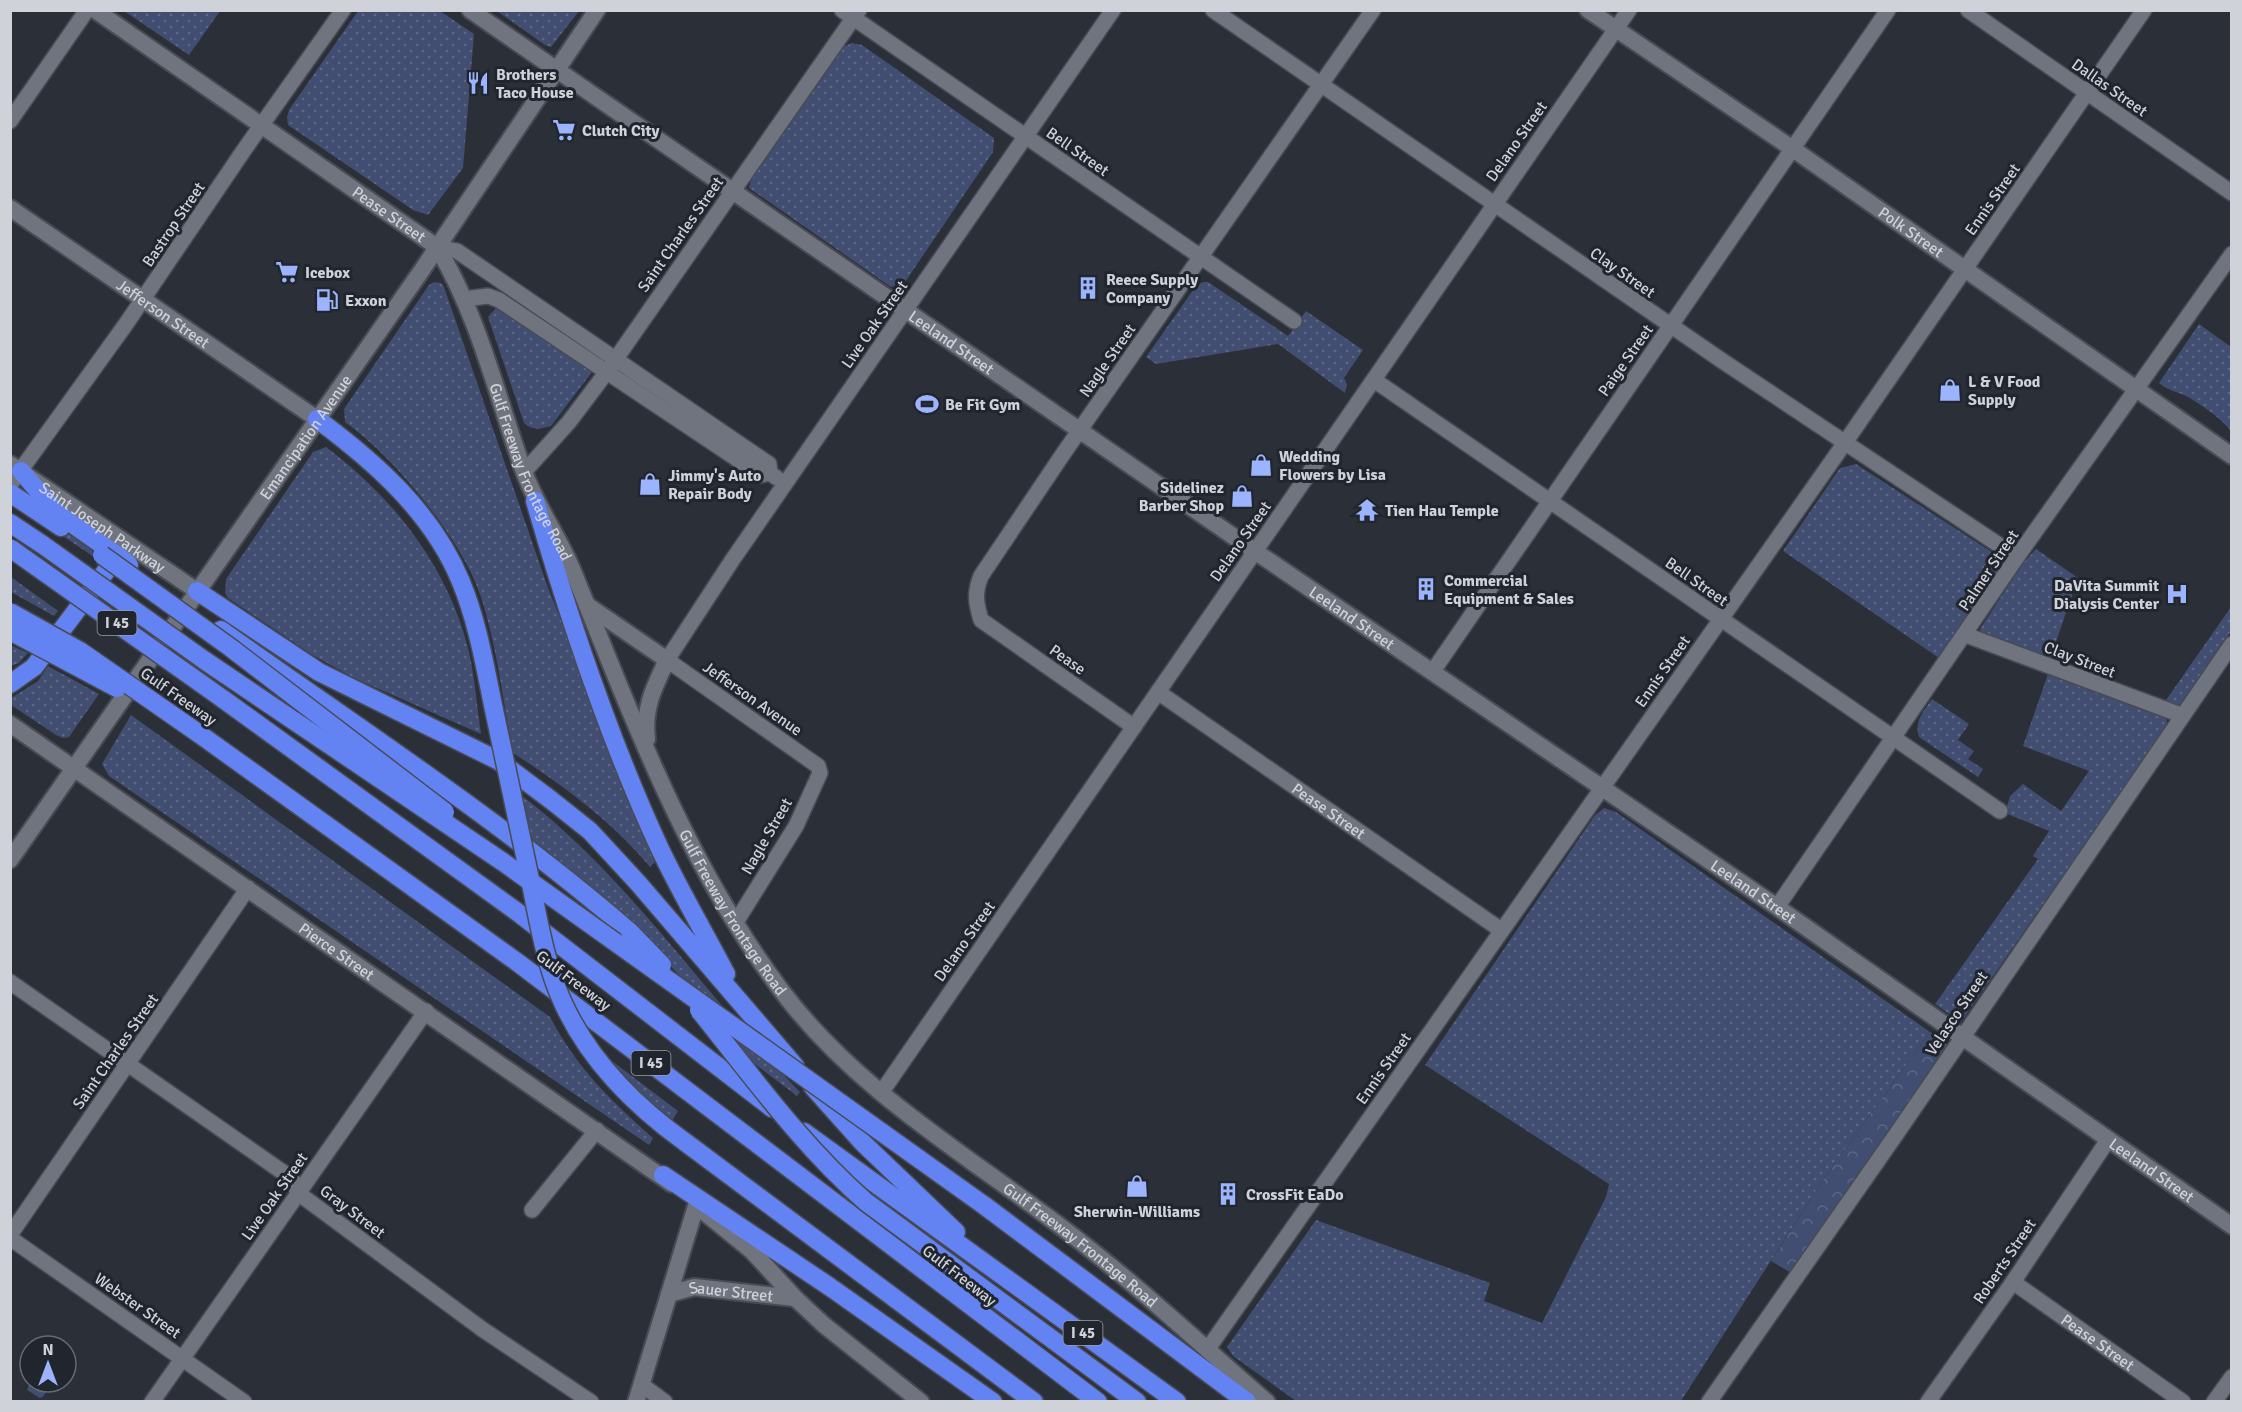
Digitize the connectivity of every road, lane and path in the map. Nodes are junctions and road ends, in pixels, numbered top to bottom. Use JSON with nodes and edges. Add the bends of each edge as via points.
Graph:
{"nodes":[{"id":1,"x":87,"y":10,"type":"edge"},
{"id":2,"x":95,"y":10,"type":"edge"},
{"id":3,"x":344,"y":10,"type":"edge"},
{"id":4,"x":470,"y":10,"type":"edge"},
{"id":5,"x":597,"y":10,"type":"edge"},
{"id":6,"x":1113,"y":10,"type":"edge"},
{"id":7,"x":1213,"y":10,"type":"edge"},
{"id":8,"x":1373,"y":10,"type":"edge"},
{"id":9,"x":1588,"y":10,"type":"edge"},
{"id":10,"x":1629,"y":10,"type":"edge"},
{"id":11,"x":1888,"y":10,"type":"edge"},
{"id":12,"x":1968,"y":10,"type":"edge"},
{"id":13,"x":2145,"y":10,"type":"edge"},
{"id":14,"x":851,"y":13,"type":"edge"},
{"id":15,"x":1616,"y":29,"type":"junction"},
{"id":16,"x":556,"y":70,"type":"junction"},
{"id":17,"x":1323,"y":85,"type":"junction"},
{"id":18,"x":2087,"y":93,"type":"junction"},
{"id":19,"x":10,"y":121,"type":"edge"},
{"id":20,"x":261,"y":126,"type":"junction"},
{"id":21,"x":1026,"y":137,"type":"junction"},
{"id":22,"x":1793,"y":149,"type":"junction"},
{"id":23,"x":731,"y":192,"type":"junction"},
{"id":24,"x":2232,"y":193,"type":"edge"},
{"id":25,"x":1495,"y":204,"type":"junction"},
{"id":26,"x":10,"y":208,"type":"edge"},
{"id":27,"x":437,"y":247,"type":"junction"},
{"id":28,"x":2232,"y":254,"type":"edge"},
{"id":29,"x":1201,"y":258,"type":"junction"},
{"id":30,"x":1965,"y":269,"type":"junction"},
{"id":31,"x":464,"y":299,"type":"junction"},
{"id":32,"x":143,"y":300,"type":"junction"},
{"id":33,"x":906,"y":311,"type":"junction"},
{"id":34,"x":1294,"y":321,"type":"dead end"},
{"id":35,"x":1671,"y":326,"type":"junction"},
{"id":36,"x":616,"y":359,"type":"junction"},
{"id":37,"x":606,"y":373,"type":"junction"},
{"id":38,"x":1374,"y":380,"type":"junction"},
{"id":39,"x":2137,"y":390,"type":"junction"},
{"id":40,"x":316,"y":419,"type":"junction"},
{"id":41,"x":1080,"y":431,"type":"junction"},
{"id":42,"x":1844,"y":444,"type":"junction"},
{"id":43,"x":2232,"y":456,"type":"edge"},
{"id":44,"x":524,"y":472,"type":"junction"},
{"id":45,"x":14,"y":473,"type":"edge"},
{"id":46,"x":770,"y":473,"type":"junction"},
{"id":47,"x":785,"y":484,"type":"junction"},
{"id":48,"x":10,"y":493,"type":"edge"},
{"id":49,"x":535,"y":501,"type":"junction"},
{"id":50,"x":1550,"y":501,"type":"junction"},
{"id":51,"x":10,"y":523,"type":"edge"},
{"id":52,"x":10,"y":548,"type":"edge"},
{"id":53,"x":1255,"y":551,"type":"junction"},
{"id":54,"x":2018,"y":557,"type":"junction"},
{"id":55,"x":131,"y":566,"type":"junction"},
{"id":56,"x":192,"y":598,"type":"junction"},
{"id":57,"x":586,"y":604,"type":"junction"},
{"id":58,"x":10,"y":605,"type":"edge"},
{"id":59,"x":10,"y":612,"type":"edge"},
{"id":60,"x":1720,"y":619,"type":"junction"},
{"id":61,"x":981,"y":620,"type":"joint"},
{"id":62,"x":10,"y":631,"type":"edge"},
{"id":63,"x":1966,"y":635,"type":"junction"},
{"id":64,"x":2232,"y":644,"type":"edge"},
{"id":65,"x":80,"y":651,"type":"junction"},
{"id":66,"x":667,"y":660,"type":"junction"},
{"id":67,"x":1432,"y":671,"type":"junction"},
{"id":68,"x":10,"y":684,"type":"edge"},
{"id":69,"x":1158,"y":692,"type":"junction"},
{"id":70,"x":2181,"y":716,"type":"junction"},
{"id":71,"x":10,"y":724,"type":"edge"},
{"id":72,"x":1134,"y":727,"type":"junction"},
{"id":73,"x":198,"y":733,"type":"junction"},
{"id":74,"x":1894,"y":739,"type":"junction"},
{"id":75,"x":651,"y":764,"type":"junction"},
{"id":76,"x":818,"y":766,"type":"joint"},
{"id":77,"x":74,"y":768,"type":"junction"},
{"id":78,"x":1603,"y":788,"type":"junction"},
{"id":79,"x":2000,"y":812,"type":"dead end"},
{"id":80,"x":10,"y":860,"type":"edge"},
{"id":81,"x":503,"y":862,"type":"junction"},
{"id":82,"x":248,"y":888,"type":"junction"},
{"id":83,"x":1777,"y":907,"type":"junction"},
{"id":84,"x":736,"y":922,"type":"junction"},
{"id":85,"x":1501,"y":930,"type":"junction"},
{"id":86,"x":10,"y":982,"type":"edge"},
{"id":87,"x":426,"y":1011,"type":"junction"},
{"id":88,"x":748,"y":1011,"type":"junction"},
{"id":89,"x":1961,"y":1037,"type":"junction"},
{"id":90,"x":128,"y":1063,"type":"junction"},
{"id":91,"x":881,"y":1093,"type":"junction"},
{"id":92,"x":597,"y":1130,"type":"junction"},
{"id":93,"x":2108,"y":1140,"type":"junction"},
{"id":94,"x":663,"y":1175,"type":"junction"},
{"id":95,"x":298,"y":1193,"type":"junction"},
{"id":96,"x":696,"y":1206,"type":"junction"},
{"id":97,"x":532,"y":1210,"type":"dead end"},
{"id":98,"x":2232,"y":1226,"type":"edge"},
{"id":99,"x":10,"y":1236,"type":"edge"},
{"id":100,"x":988,"y":1265,"type":"junction"},
{"id":101,"x":2013,"y":1282,"type":"junction"},
{"id":102,"x":669,"y":1294,"type":"junction"},
{"id":103,"x":795,"y":1298,"type":"junction"},
{"id":104,"x":1207,"y":1350,"type":"junction"},
{"id":105,"x":182,"y":1358,"type":"junction"},
{"id":106,"x":2232,"y":1377,"type":"edge"},
{"id":107,"x":639,"y":1394,"type":"edge"},
{"id":108,"x":152,"y":1401,"type":"edge"},
{"id":109,"x":244,"y":1401,"type":"edge"},
{"id":110,"x":591,"y":1401,"type":"edge"},
{"id":111,"x":665,"y":1401,"type":"edge"},
{"id":112,"x":921,"y":1401,"type":"edge"},
{"id":113,"x":993,"y":1401,"type":"edge"},
{"id":114,"x":1034,"y":1401,"type":"edge"},
{"id":115,"x":1098,"y":1401,"type":"edge"},
{"id":116,"x":1137,"y":1401,"type":"edge"},
{"id":117,"x":1177,"y":1401,"type":"edge"},
{"id":118,"x":1247,"y":1401,"type":"edge"},
{"id":119,"x":1267,"y":1401,"type":"edge"},
{"id":120,"x":1709,"y":1401,"type":"edge"},
{"id":121,"x":1928,"y":1401,"type":"edge"},
{"id":122,"x":2183,"y":1401,"type":"edge"},
{"id":123,"x":2214,"y":1401,"type":"edge"}],
"edges":[{"from":1,"to":19,"type":"street"},
{"from":2,"to":20,"type":"main road","name":"Pease Street"},
{"from":3,"to":20,"type":"street","name":"Bastrop Street"},
{"from":4,"to":16,"type":"main road","name":"Leeland Street"},
{"from":5,"to":16,"type":"main road","name":"Emancipation Avenue"},
{"from":6,"to":21,"type":"street","name":"Live Oak Street"},
{"from":7,"to":17,"type":"street","name":"Clay Street"},
{"from":8,"to":17,"type":"street","name":"Nagle Street"},
{"from":9,"to":15,"type":"main road","name":"Polk Street"},
{"from":10,"to":15,"type":"street","name":"Delano Street"},
{"from":11,"to":22,"type":"street","name":"Paige Street"},
{"from":12,"to":18,"type":"street","name":"Dallas Street"},
{"from":13,"to":18,"type":"street","name":"Ennis Street"},
{"from":14,"to":21,"type":"street","name":"Bell Street"},
{"from":14,"to":23,"type":"street","name":"Saint Charles Street"},
{"from":15,"to":22,"type":"main road","name":"Polk Street"},
{"from":15,"to":25,"type":"street","name":"Delano Street"},
{"from":16,"to":23,"type":"main road","name":"Leeland Street"},
{"from":16,"to":27,"type":"main road","name":"Emancipation Avenue"},
{"from":17,"to":25,"type":"street","name":"Clay Street"},
{"from":17,"to":29,"type":"street","name":"Nagle Street"},
{"from":18,"to":24,"type":"street","name":"Dallas Street"},
{"from":18,"to":30,"type":"street","name":"Ennis Street"},
{"from":20,"to":27,"type":"main road","name":"Pease Street"},
{"from":20,"to":32,"type":"street","name":"Bastrop Street"},
{"from":21,"to":29,"type":"street","name":"Bell Street"},
{"from":21,"to":33,"type":"street","name":"Live Oak Street"},
{"from":22,"to":30,"type":"main road","name":"Polk Street"},
{"from":22,"to":35,"type":"street","name":"Paige Street"},
{"from":23,"to":33,"type":"main road","name":"Leeland Street"},
{"from":23,"to":36,"type":"street","name":"Saint Charles Street"},
{"from":25,"to":35,"type":"street","name":"Clay Street"},
{"from":25,"to":38,"type":"street","name":"Delano Street"},
{"from":26,"to":32,"type":"main road","name":"Jefferson Street"},
{"from":27,"to":31,"type":"main road","name":"Gulf Freeway Frontage Road"},
{"from":27,"to":36,"type":"street","name":"Pease Street","via":[[457,251]]},
{"from":27,"to":40,"type":"main road","name":"Emancipation Avenue"},
{"from":28,"to":39,"type":"street","name":"Palmer Street"},
{"from":29,"to":34,"type":"street","name":"Bell Street"},
{"from":29,"to":41,"type":"street","name":"Nagle Street"},
{"from":30,"to":39,"type":"main road","name":"Polk Street"},
{"from":30,"to":42,"type":"street","name":"Ennis Street"},
{"from":31,"to":37,"type":"street","name":"Pease Street","via":[[488,296],[499,300]]},
{"from":31,"to":44,"type":"main road","name":"Gulf Freeway Frontage Road"},
{"from":32,"to":40,"type":"main road","name":"Jefferson Street"},
{"from":32,"to":45,"type":"street","name":"Bastrop Street"},
{"from":33,"to":41,"type":"main road","name":"Leeland Street"},
{"from":33,"to":47,"type":"street","name":"Live Oak Street"},
{"from":35,"to":42,"type":"street","name":"Clay Street"},
{"from":35,"to":50,"type":"street","name":"Paige Street"},
{"from":36,"to":37,"type":"street","name":"Saint Charles Street"},
{"from":36,"to":46,"type":"street","name":"Pease Street","via":[[769,464]]},
{"from":37,"to":44,"type":"street","name":"Saint Charles Street"},
{"from":37,"to":46,"type":"street","name":"Pease Street","via":[[761,475]]},
{"from":38,"to":50,"type":"street","name":"Bell Street"},
{"from":38,"to":53,"type":"street","name":"Delano Street"},
{"from":39,"to":43,"type":"main road","name":"Polk Street"},
{"from":39,"to":54,"type":"street","name":"Palmer Street"},
{"from":40,"to":56,"type":"main road","name":"Emancipation Avenue"},
{"from":40,"to":114,"type":"highway","bridge":true,"via":[[363,453],[419,511],[461,581],[479,636],[546,958],[579,1032],[634,1101]]},
{"from":41,"to":53,"type":"main road","name":"Leeland Street"},
{"from":41,"to":61,"type":"street","name":"Nagle Street","via":[[981,576],[975,602]]},
{"from":42,"to":54,"type":"street","name":"Clay Street"},
{"from":42,"to":60,"type":"street","name":"Ennis Street"},
{"from":44,"to":49,"type":"main road","name":"Gulf Freeway Frontage Road"},
{"from":45,"to":55,"type":"highway","via":[[58,514]]},
{"from":45,"to":56,"type":"main road","name":"Saint Joseph Parkway"},
{"from":46,"to":47,"type":"street","name":"Pease Street"},
{"from":47,"to":66,"type":"street","name":"Live Oak Street"},
{"from":48,"to":81,"type":"highway","bridge":true,"via":[[231,648],[427,796]]},
{"from":49,"to":57,"type":"main road","name":"Gulf Freeway Frontage Road","via":[[569,562]]},
{"from":49,"to":88,"type":"highway","via":[[562,594],[643,810],[661,852]]},
{"from":50,"to":60,"type":"street","name":"Bell Street"},
{"from":50,"to":67,"type":"street","name":"Paige Street"},
{"from":51,"to":81,"type":"highway","bridge":true},
{"from":52,"to":100,"type":"highway","name":"Gulf Freeway","number":"I 45","bridge":true,"via":[[520,914],[849,1168]]},
{"from":53,"to":67,"type":"main road","name":"Leeland Street"},
{"from":53,"to":69,"type":"street","name":"Delano Street"},
{"from":54,"to":63,"type":"street","name":"Palmer Street"},
{"from":55,"to":56,"type":"highway"},
{"from":55,"to":68,"type":"highway","via":[[109,567],[34,667]]},
{"from":56,"to":77,"type":"main road","name":"Emancipation Avenue"},
{"from":56,"to":88,"type":"highway","via":[[319,672],[499,761],[590,831]]},
{"from":56,"to":116,"type":"highway","name":"Gulf Freeway","number":"I 45","bridge":true,"via":[[571,883],[630,932],[664,967],[842,1181]]},
{"from":57,"to":66,"type":"main road"},
{"from":57,"to":75,"type":"main road","name":"Gulf Freeway Frontage Road"},
{"from":58,"to":65,"type":"highway","bridge":true},
{"from":59,"to":65,"type":"highway","name":"Gulf Freeway","number":"I 45","bridge":true},
{"from":60,"to":74,"type":"street","name":"Bell Street"},
{"from":60,"to":78,"type":"street","name":"Ennis Street"},
{"from":61,"to":72,"type":"street","name":"Pease"},
{"from":62,"to":73,"type":"highway","bridge":true},
{"from":63,"to":70,"type":"street","name":"Clay Street"},
{"from":63,"to":74,"type":"street","name":"Palmer Street"},
{"from":64,"to":70,"type":"street","name":"Velasco Street"},
{"from":65,"to":73,"type":"highway","name":"Gulf Freeway","number":"I 45","bridge":true},
{"from":66,"to":75,"type":"main road","via":[[644,720]]},
{"from":66,"to":76,"type":"street","name":"Jefferson Avenue"},
{"from":67,"to":78,"type":"main road","name":"Leeland Street"},
{"from":69,"to":72,"type":"street","name":"Delano Street"},
{"from":69,"to":85,"type":"street","name":"Pease Street"},
{"from":70,"to":89,"type":"street","name":"Velasco Street"},
{"from":71,"to":77,"type":"main road","name":"Pierce Street"},
{"from":72,"to":91,"type":"street","name":"Delano Street"},
{"from":73,"to":115,"type":"highway","name":"Gulf Freeway","number":"I 45","via":[[517,962]]},
{"from":74,"to":79,"type":"street","name":"Bell Street"},
{"from":74,"to":83,"type":"street","name":"Palmer Street"},
{"from":75,"to":84,"type":"main road","name":"Gulf Freeway Frontage Road","via":[[683,832]]},
{"from":76,"to":84,"type":"street","name":"Nagle Street","via":[[820,773],[796,826]]},
{"from":77,"to":80,"type":"main road","name":"Emancipation Avenue"},
{"from":77,"to":82,"type":"main road","name":"Pierce Street"},
{"from":78,"to":83,"type":"main road","name":"Leeland Street"},
{"from":78,"to":85,"type":"street","name":"Ennis Street"},
{"from":81,"to":118,"type":"highway","bridge":true,"via":[[985,1206]]},
{"from":82,"to":87,"type":"main road","name":"Pierce Street"},
{"from":82,"to":90,"type":"street","name":"Saint Charles Street"},
{"from":83,"to":89,"type":"main road","name":"Leeland Street"},
{"from":84,"to":91,"type":"main road","name":"Gulf Freeway Frontage Road","via":[[780,989],[811,1027]]},
{"from":85,"to":104,"type":"street","name":"Ennis Street"},
{"from":86,"to":90,"type":"street","name":"Gray Street"},
{"from":87,"to":92,"type":"main road","name":"Pierce Street"},
{"from":87,"to":95,"type":"street","name":"Live Oak Street"},
{"from":88,"to":100,"type":"highway","via":[[863,1143]]},
{"from":89,"to":93,"type":"main road","name":"Leeland Street"},
{"from":89,"to":120,"type":"street","name":"Velasco Street"},
{"from":90,"to":95,"type":"street","name":"Gray Street","via":[[284,1173]]},
{"from":90,"to":99,"type":"street","name":"Saint Charles Street"},
{"from":91,"to":104,"type":"main road","name":"Gulf Freeway Frontage Road","via":[[1065,1229]]},
{"from":92,"to":94,"type":"main road","name":"Pierce Street"},
{"from":92,"to":97,"type":"street"},
{"from":93,"to":98,"type":"main road","name":"Leeland Street"},
{"from":93,"to":101,"type":"street","name":"Roberts Street"},
{"from":94,"to":96,"type":"main road"},
{"from":94,"to":113,"type":"highway"},
{"from":95,"to":105,"type":"street","name":"Live Oak Street"},
{"from":95,"to":110,"type":"street","name":"Gray Street","via":[[482,1329]]},
{"from":96,"to":102,"type":"main road","name":"Sauer Street"},
{"from":96,"to":103,"type":"main road","via":[[752,1251]]},
{"from":99,"to":105,"type":"street","name":"Webster Street"},
{"from":100,"to":117,"type":"highway","name":"Gulf Freeway","number":"I 45"},
{"from":101,"to":121,"type":"street","name":"Roberts Street"},
{"from":101,"to":122,"type":"street","name":"Pease Street"},
{"from":102,"to":103,"type":"main road","name":"Sauer Street","via":[[694,1287]]},
{"from":102,"to":107,"type":"main road","name":"Sauer Street"},
{"from":103,"to":112,"type":"main road"},
{"from":104,"to":119,"type":"main road","name":"Gulf Freeway Frontage Road"},
{"from":105,"to":108,"type":"street","name":"Live Oak Street"},
{"from":105,"to":109,"type":"street","name":"Webster Street"},
{"from":106,"to":123,"type":"street"},
{"from":107,"to":111,"type":"street"}]}
